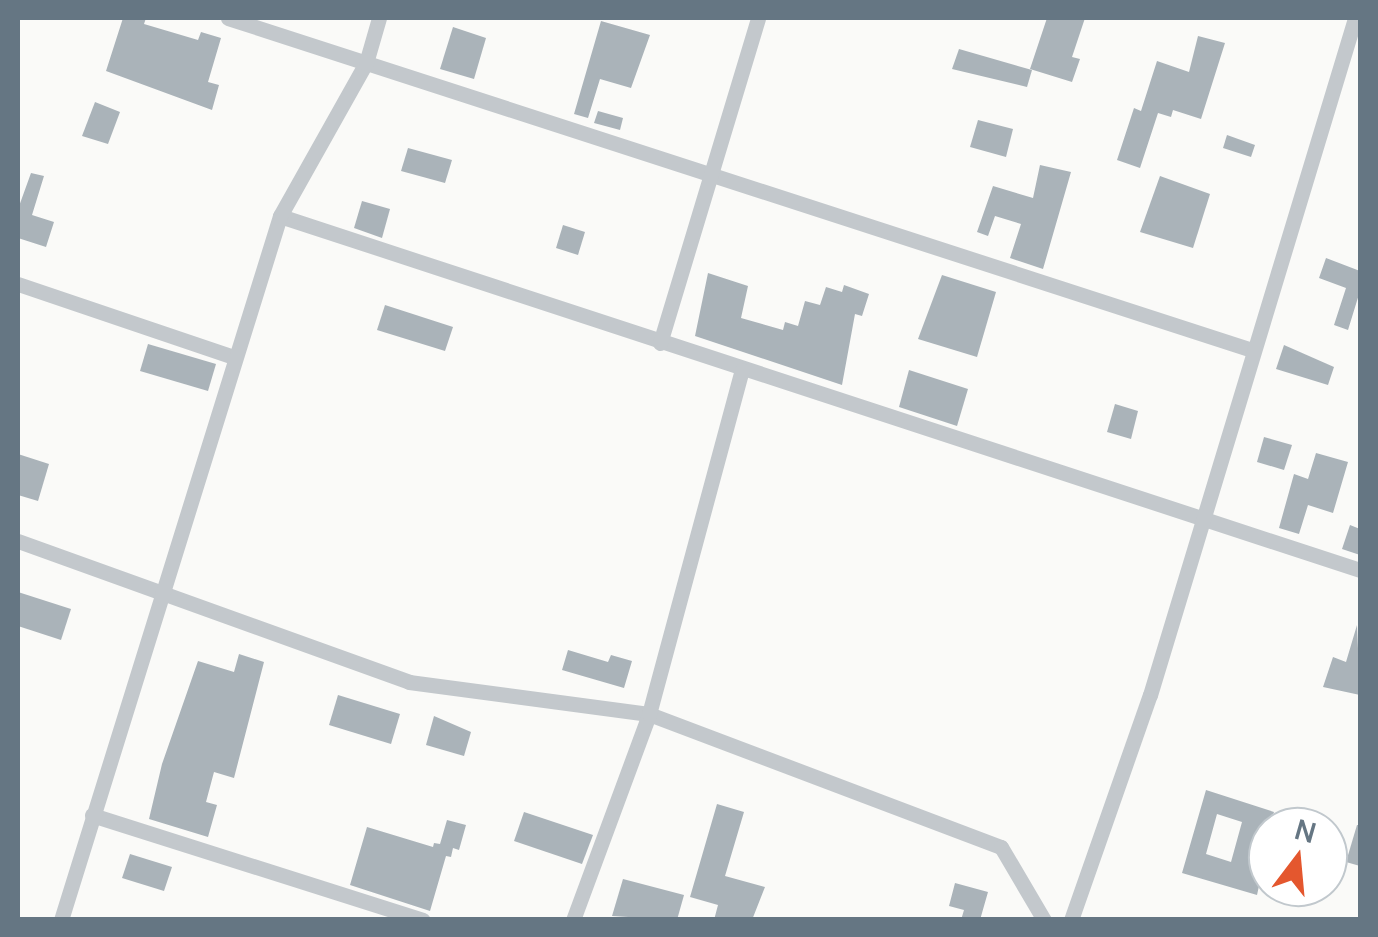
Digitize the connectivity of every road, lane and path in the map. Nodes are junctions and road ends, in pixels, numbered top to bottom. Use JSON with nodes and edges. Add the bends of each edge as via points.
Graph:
{"nodes":[{"id":1,"x":228,"y":18,"type":"edge"},
{"id":2,"x":379,"y":18,"type":"edge"},
{"id":3,"x":758,"y":18,"type":"edge"},
{"id":4,"x":1355,"y":18,"type":"edge"},
{"id":5,"x":366,"y":63,"type":"junction"},
{"id":6,"x":710,"y":172,"type":"junction"},
{"id":7,"x":280,"y":216,"type":"junction"},
{"id":8,"x":18,"y":284,"type":"edge"},
{"id":9,"x":660,"y":343,"type":"junction"},
{"id":10,"x":1252,"y":350,"type":"junction"},
{"id":11,"x":234,"y":356,"type":"junction"},
{"id":12,"x":742,"y":370,"type":"junction"},
{"id":13,"x":1204,"y":518,"type":"junction"},
{"id":14,"x":18,"y":540,"type":"edge"},
{"id":15,"x":1360,"y":570,"type":"edge"},
{"id":16,"x":160,"y":592,"type":"junction"},
{"id":17,"x":649,"y":714,"type":"junction"},
{"id":18,"x":92,"y":815,"type":"junction"},
{"id":19,"x":61,"y":920,"type":"edge"},
{"id":20,"x":423,"y":920,"type":"edge"},
{"id":21,"x":573,"y":920,"type":"edge"},
{"id":22,"x":1044,"y":920,"type":"edge"},
{"id":23,"x":1071,"y":920,"type":"edge"}],
"edges":[{"from":1,"to":5,"type":"street"},
{"from":2,"to":5,"type":"street"},
{"from":3,"to":6,"type":"street"},
{"from":4,"to":10,"type":"street"},
{"from":5,"to":6,"type":"street"},
{"from":5,"to":7,"type":"street"},
{"from":6,"to":9,"type":"street"},
{"from":6,"to":10,"type":"street"},
{"from":7,"to":9,"type":"street"},
{"from":7,"to":11,"type":"street"},
{"from":8,"to":11,"type":"street"},
{"from":9,"to":12,"type":"street"},
{"from":10,"to":13,"type":"street"},
{"from":11,"to":16,"type":"street"},
{"from":12,"to":13,"type":"street"},
{"from":12,"to":17,"type":"street"},
{"from":13,"to":15,"type":"street"},
{"from":13,"to":23,"type":"street"},
{"from":14,"to":16,"type":"street"},
{"from":16,"to":17,"type":"street","via":[[409,682]]},
{"from":16,"to":18,"type":"street"},
{"from":17,"to":21,"type":"street"},
{"from":17,"to":22,"type":"street","via":[[1001,847]]},
{"from":18,"to":19,"type":"street"},
{"from":18,"to":20,"type":"street"}]}
